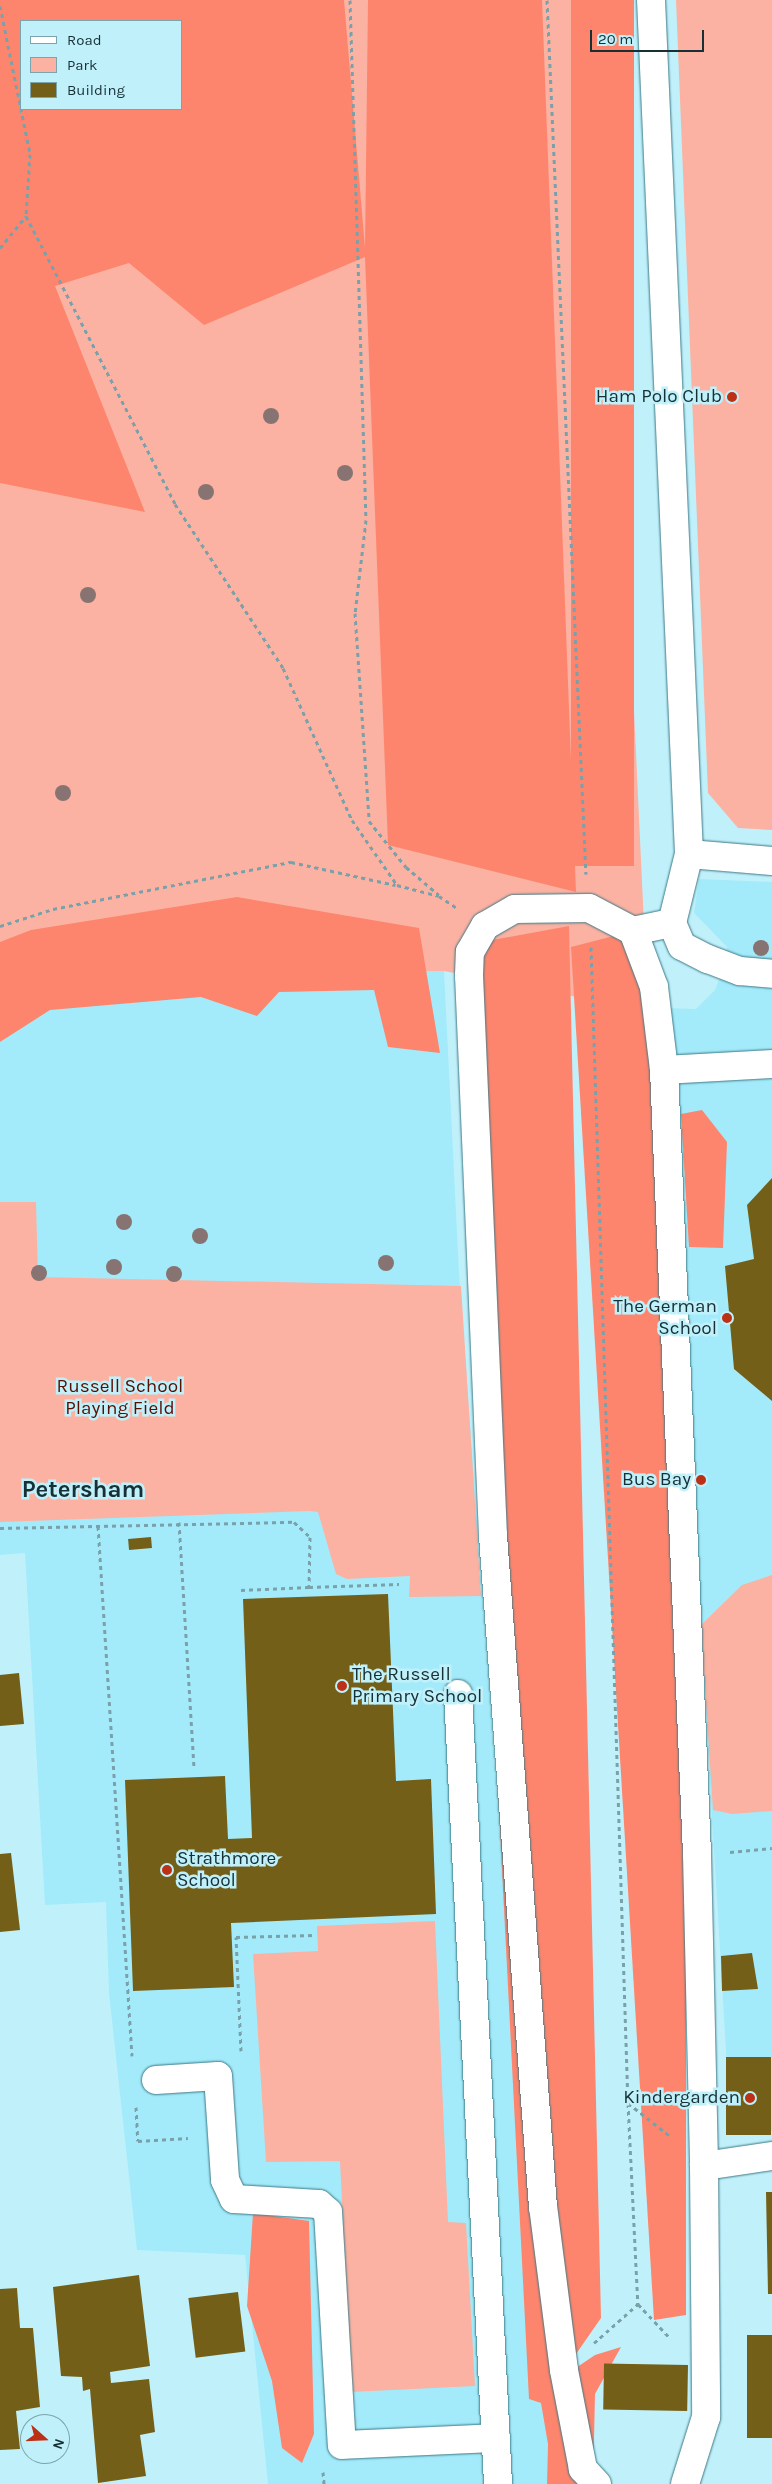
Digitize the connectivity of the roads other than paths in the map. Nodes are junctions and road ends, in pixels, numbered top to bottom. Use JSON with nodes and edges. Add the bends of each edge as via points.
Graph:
{"nodes":[{"id":1,"x":651,"y":0,"type":"edge"},
{"id":2,"x":689,"y":854,"type":"junction"},
{"id":3,"x":772,"y":861,"type":"edge"},
{"id":4,"x":672,"y":923,"type":"junction"},
{"id":5,"x":633,"y":931,"type":"junction"},
{"id":6,"x":772,"y":974,"type":"edge"},
{"id":7,"x":772,"y":1064,"type":"edge"},
{"id":8,"x":664,"y":1070,"type":"junction"},
{"id":9,"x":458,"y":1694,"type":"dead end"},
{"id":10,"x":156,"y":2080,"type":"dead end"},
{"id":11,"x":772,"y":2156,"type":"edge"},
{"id":12,"x":704,"y":2166,"type":"junction"},
{"id":13,"x":496,"y":2438,"type":"junction"},
{"id":14,"x":498,"y":2484,"type":"edge"},
{"id":15,"x":597,"y":2484,"type":"edge"},
{"id":16,"x":685,"y":2484,"type":"edge"}],
"edges":[{"from":1,"to":2,"type":"street"},
{"from":2,"to":3,"type":"street"},
{"from":2,"to":4,"type":"street"},
{"from":4,"to":5,"type":"street"},
{"from":4,"to":6,"type":"street","via":[[682,946],[740,971]]},
{"from":5,"to":8,"type":"street","via":[[654,987]]},
{"from":5,"to":15,"type":"street","via":[[590,908],[515,909],[485,926],[470,952],[469,976],[493,1536],[543,2207],[564,2370],[583,2469]]},
{"from":7,"to":8,"type":"street"},
{"from":8,"to":12,"type":"street","via":[[697,1854]]},
{"from":9,"to":13,"type":"street"},
{"from":10,"to":13,"type":"street","via":[[218,2076],[225,2180],[234,2199],[319,2204],[328,2212],[342,2445]]},
{"from":11,"to":12,"type":"street"},
{"from":12,"to":16,"type":"street","via":[[706,2417]]},
{"from":13,"to":14,"type":"street"}]}
